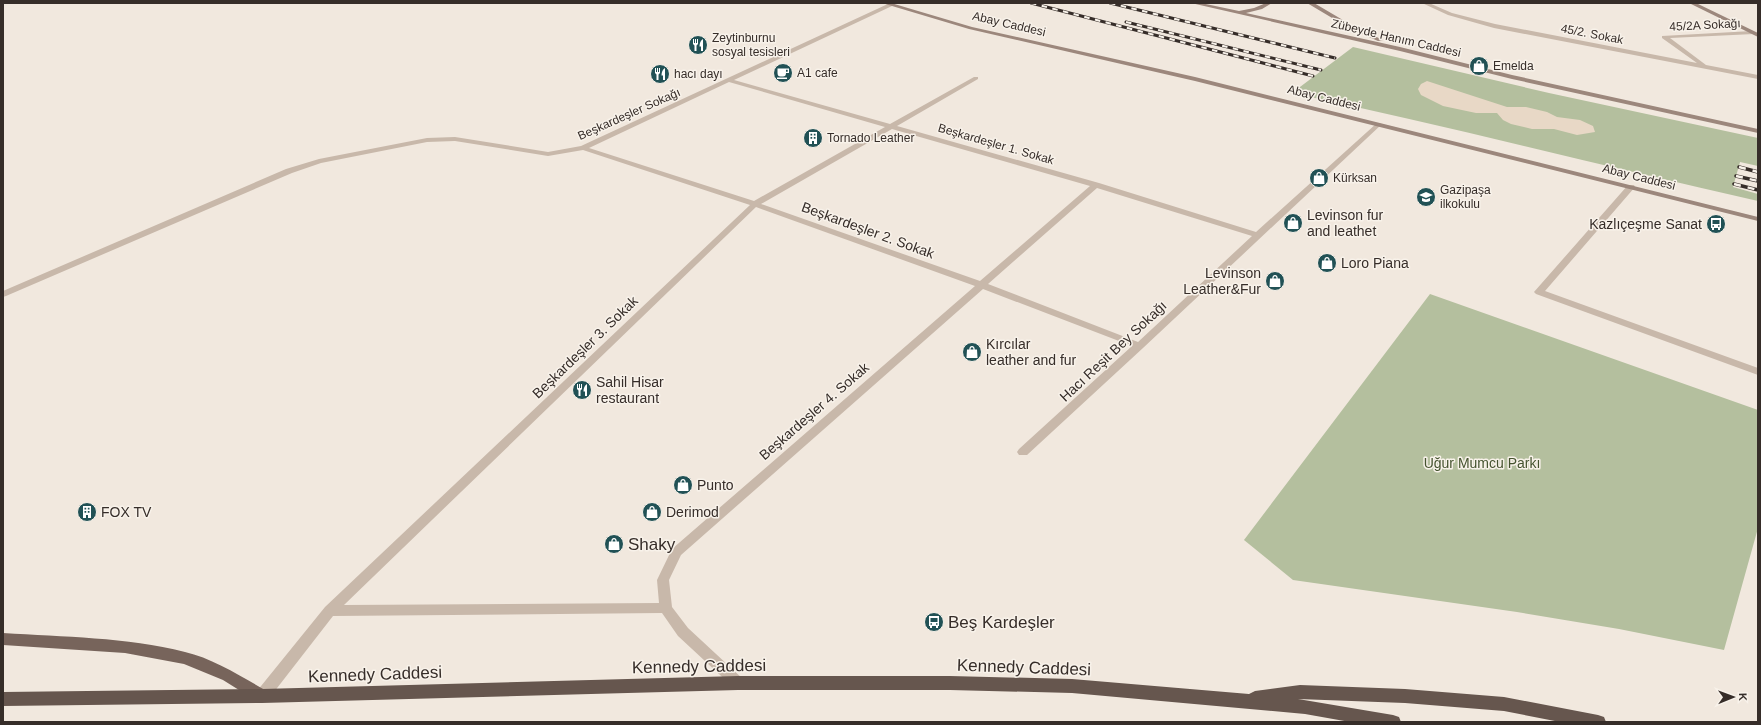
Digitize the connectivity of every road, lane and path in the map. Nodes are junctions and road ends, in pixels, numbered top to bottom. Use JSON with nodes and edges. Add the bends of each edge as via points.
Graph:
{"nodes":[{"id":1,"x":1194,"y":3,"type":"edge"},
{"id":2,"x":1269,"y":3,"type":"edge"},
{"id":3,"x":1425,"y":3,"type":"edge"},
{"id":4,"x":1692,"y":3,"type":"edge"},
{"id":5,"x":888,"y":4,"type":"edge"},
{"id":6,"x":1310,"y":4,"type":"edge"},
{"id":7,"x":1237,"y":13,"type":"junction"},
{"id":8,"x":1755,"y":34,"type":"edge"},
{"id":9,"x":1400,"y":49,"type":"junction"},
{"id":10,"x":1708,"y":68,"type":"junction"},
{"id":11,"x":1758,"y":77,"type":"edge"},
{"id":12,"x":976,"y":78,"type":"dead end"},
{"id":13,"x":728,"y":80,"type":"junction"},
{"id":14,"x":1379,"y":124,"type":"junction"},
{"id":15,"x":890,"y":127,"type":"junction"},
{"id":16,"x":1758,"y":131,"type":"edge"},
{"id":17,"x":583,"y":148,"type":"junction"},
{"id":18,"x":1096,"y":185,"type":"junction"},
{"id":19,"x":1631,"y":187,"type":"junction"},
{"id":20,"x":755,"y":204,"type":"junction"},
{"id":21,"x":1758,"y":219,"type":"edge"},
{"id":22,"x":1256,"y":235,"type":"junction"},
{"id":23,"x":982,"y":284,"type":"junction"},
{"id":24,"x":3,"y":294,"type":"edge"},
{"id":25,"x":1140,"y":346,"type":"junction"},
{"id":26,"x":1758,"y":372,"type":"edge"},
{"id":27,"x":1023,"y":452,"type":"dead end"},
{"id":28,"x":666,"y":608,"type":"junction"},
{"id":29,"x":330,"y":610,"type":"junction"},
{"id":30,"x":3,"y":639,"type":"edge"},
{"id":31,"x":738,"y":683,"type":"junction"},
{"id":32,"x":262,"y":696,"type":"junction"},
{"id":33,"x":3,"y":699,"type":"edge"},
{"id":34,"x":1235,"y":700,"type":"junction"},
{"id":35,"x":1393,"y":722,"type":"edge"},
{"id":36,"x":1598,"y":722,"type":"edge"}],
"edges":[{"from":1,"to":7,"type":"main road","name":"Zübeyde Hanım Caddesi"},
{"from":2,"to":7,"type":"main road"},
{"from":3,"to":10,"type":"street","name":"45/2. Sokak","via":[[1450,14],[1494,26]]},
{"from":4,"to":8,"type":"main road"},
{"from":5,"to":13,"type":"street","name":"Beşkardeşler Sokağı"},
{"from":5,"to":14,"type":"main road","name":"Abay Caddesi","via":[[971,28]]},
{"from":6,"to":9,"type":"main road","via":[[1351,27]]},
{"from":7,"to":9,"type":"main road","name":"Zübeyde Hanım Caddesi"},
{"from":8,"to":10,"type":"street","name":"45/2A Sokağı","via":[[1664,37]]},
{"from":9,"to":16,"type":"main road","name":"Zübeyde Hanım Caddesi","via":[[1512,77]]},
{"from":10,"to":11,"type":"street","name":"45/2. Sokak"},
{"from":12,"to":15,"type":"street","name":"Beşkardeşler 3. Sokak"},
{"from":13,"to":15,"type":"street","name":"Beşkardeşler 1. Sokak"},
{"from":13,"to":17,"type":"street","name":"Beşkardeşler Sokağı"},
{"from":14,"to":19,"type":"main road","name":"Abay Caddesi"},
{"from":14,"to":22,"type":"street","name":"Hacı Reşit Bey Sokağı"},
{"from":15,"to":18,"type":"street","name":"Beşkardeşler 1. Sokak"},
{"from":15,"to":20,"type":"street","name":"Beşkardeşler 3. Sokak"},
{"from":17,"to":20,"type":"street","name":"Beşkardeşler 2. Sokak"},
{"from":17,"to":24,"type":"street","name":"Beşkardeşler Sokağı","via":[[548,154],[455,139],[427,140],[319,161],[289,171]]},
{"from":18,"to":22,"type":"street","name":"Beşkardeşler 1. Sokak"},
{"from":18,"to":23,"type":"street","name":"Beşkardeşler 4. Sokak"},
{"from":19,"to":21,"type":"main road","name":"Abay Caddesi"},
{"from":19,"to":26,"type":"street","via":[[1539,292]]},
{"from":20,"to":23,"type":"street","name":"Beşkardeşler 2. Sokak"},
{"from":20,"to":29,"type":"street","name":"Beşkardeşler 3. Sokak"},
{"from":22,"to":25,"type":"street","name":"Hacı Reşit Bey Sokağı"},
{"from":23,"to":25,"type":"street","name":"Beşkardeşler 2. Sokak"},
{"from":23,"to":28,"type":"street","name":"Beşkardeşler 4. Sokak","via":[[676,552],[663,580]]},
{"from":25,"to":27,"type":"street","name":"Hacı Reşit Bey Sokağı"},
{"from":28,"to":29,"type":"street"},
{"from":28,"to":31,"type":"street","name":"Beşkardeşler 4. Sokak","via":[[683,632]]},
{"from":29,"to":32,"type":"street","name":"Beşkardeşler 3. Sokak"},
{"from":30,"to":32,"type":"main road","via":[[125,647],[186,658],[228,676]]},
{"from":31,"to":32,"type":"highway","name":"Kennedy Caddesi"},
{"from":31,"to":34,"type":"highway","name":"Kennedy Caddesi","via":[[1072,686]]},
{"from":32,"to":33,"type":"highway","name":"Kennedy Caddesi"},
{"from":34,"to":35,"type":"highway","name":"Kennedy Caddesi","via":[[1305,707]]},
{"from":34,"to":36,"type":"highway","via":[[1300,692],[1405,696],[1504,704]]}]}
